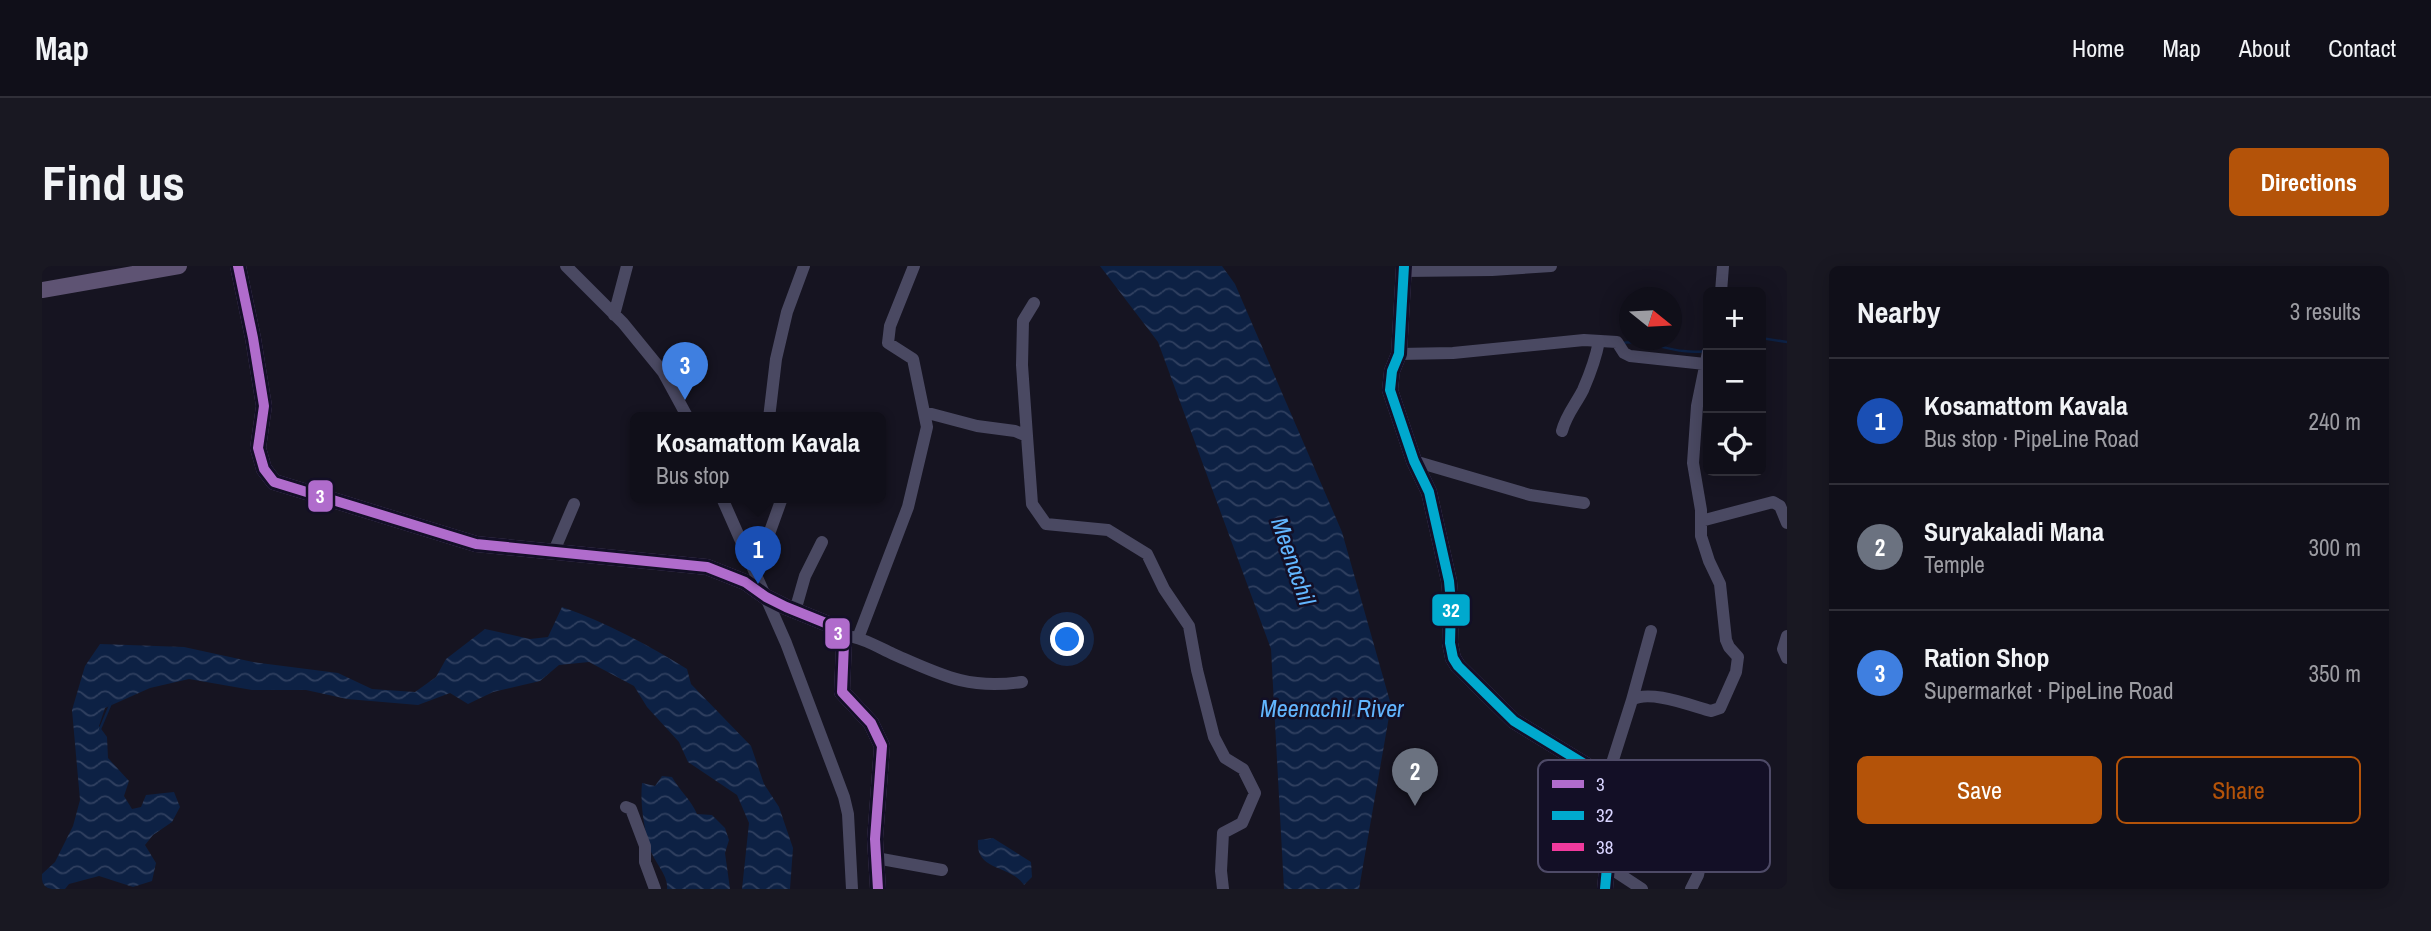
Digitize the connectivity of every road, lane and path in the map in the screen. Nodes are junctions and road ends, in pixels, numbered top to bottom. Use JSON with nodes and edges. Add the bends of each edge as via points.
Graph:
{"nodes":[{"id":1,"x":179,"y":266,"type":"edge"},
{"id":2,"x":238,"y":266,"type":"edge"},
{"id":3,"x":566,"y":266,"type":"edge"},
{"id":4,"x":627,"y":266,"type":"edge"},
{"id":5,"x":804,"y":266,"type":"edge"},
{"id":6,"x":914,"y":266,"type":"edge"},
{"id":7,"x":1551,"y":266,"type":"edge"},
{"id":8,"x":1723,"y":266,"type":"edge"},
{"id":9,"x":1404,"y":268,"type":"edge"},
{"id":10,"x":128,"y":271,"type":"edge"},
{"id":11,"x":1721,"y":287,"type":"edge"},
{"id":12,"x":42,"y":290,"type":"edge"},
{"id":13,"x":1034,"y":303,"type":"dead end"},
{"id":14,"x":614,"y":315,"type":"junction"},
{"id":15,"x":1600,"y":341,"type":"junction"},
{"id":16,"x":1399,"y":354,"type":"junction"},
{"id":17,"x":1703,"y":358,"type":"edge"},
{"id":18,"x":1703,"y":374,"type":"edge"},
{"id":19,"x":685,"y":412,"type":"edge"},
{"id":20,"x":770,"y":412,"type":"edge"},
{"id":21,"x":924,"y":412,"type":"junction"},
{"id":22,"x":1562,"y":431,"type":"dead end"},
{"id":23,"x":1027,"y":436,"type":"junction"},
{"id":24,"x":1414,"y":461,"type":"junction"},
{"id":25,"x":724,"y":503,"type":"edge"},
{"id":26,"x":780,"y":503,"type":"edge"},
{"id":27,"x":1584,"y":503,"type":"dead end"},
{"id":28,"x":574,"y":504,"type":"dead end"},
{"id":29,"x":1701,"y":521,"type":"junction"},
{"id":30,"x":1787,"y":523,"type":"edge"},
{"id":31,"x":822,"y":542,"type":"dead end"},
{"id":32,"x":554,"y":551,"type":"junction"},
{"id":33,"x":748,"y":557,"type":"junction"},
{"id":34,"x":765,"y":597,"type":"junction"},
{"id":35,"x":795,"y":611,"type":"junction"},
{"id":36,"x":1651,"y":631,"type":"dead end"},
{"id":37,"x":839,"y":635,"type":"junction"},
{"id":38,"x":1787,"y":636,"type":"edge"},
{"id":39,"x":858,"y":638,"type":"junction"},
{"id":40,"x":1787,"y":658,"type":"edge"},
{"id":41,"x":1022,"y":682,"type":"dead end"},
{"id":42,"x":1632,"y":701,"type":"junction"},
{"id":43,"x":1578,"y":760,"type":"edge"},
{"id":44,"x":1612,"y":760,"type":"edge"},
{"id":45,"x":626,"y":807,"type":"dead end"},
{"id":46,"x":876,"y":858,"type":"junction"},
{"id":47,"x":942,"y":870,"type":"dead end"},
{"id":48,"x":1616,"y":872,"type":"edge"},
{"id":49,"x":1698,"y":872,"type":"edge"},
{"id":50,"x":655,"y":889,"type":"edge"},
{"id":51,"x":852,"y":889,"type":"edge"},
{"id":52,"x":878,"y":889,"type":"edge"},
{"id":53,"x":1223,"y":889,"type":"edge"},
{"id":54,"x":1642,"y":889,"type":"edge"},
{"id":55,"x":1691,"y":889,"type":"edge"}],
"edges":[{"from":1,"to":10,"type":"main road"},
{"from":2,"to":32,"type":"main road","via":[[264,407],[258,448],[264,469],[274,481],[476,544]]},
{"from":3,"to":14,"type":"street"},
{"from":4,"to":14,"type":"street"},
{"from":5,"to":20,"type":"street","via":[[787,312]]},
{"from":6,"to":21,"type":"street","via":[[890,326],[888,343],[913,359]]},
{"from":7,"to":9,"type":"street"},
{"from":8,"to":11,"type":"street"},
{"from":9,"to":16,"type":"main road"},
{"from":10,"to":12,"type":"main road"},
{"from":13,"to":23,"type":"street","via":[[1023,321]]},
{"from":14,"to":19,"type":"street","via":[[663,372]]},
{"from":15,"to":16,"type":"street"},
{"from":15,"to":17,"type":"street","via":[[1620,347],[1630,356]]},
{"from":15,"to":22,"type":"street"},
{"from":16,"to":24,"type":"main road","via":[[1390,390]]},
{"from":18,"to":29,"type":"street","via":[[1693,463]]},
{"from":21,"to":23,"type":"street"},
{"from":21,"to":39,"type":"street","via":[[927,427],[908,507]]},
{"from":23,"to":53,"type":"street","via":[[1032,504],[1046,524],[1108,530],[1147,554],[1189,626],[1214,737],[1225,758],[1243,769],[1255,793],[1242,823],[1223,833]]},
{"from":24,"to":27,"type":"street","via":[[1531,495]]},
{"from":24,"to":43,"type":"main road","via":[[1429,492],[1449,582],[1453,658],[1514,720]]},
{"from":25,"to":33,"type":"street"},
{"from":26,"to":33,"type":"street","via":[[769,534]]},
{"from":28,"to":32,"type":"street"},
{"from":29,"to":30,"type":"street","via":[[1773,502],[1780,506]]},
{"from":29,"to":42,"type":"street","via":[[1701,536],[1720,583],[1726,640],[1738,657],[1736,672],[1720,708],[1711,711],[1650,697]]},
{"from":31,"to":35,"type":"street"},
{"from":32,"to":34,"type":"main road","via":[[707,566],[745,582]]},
{"from":33,"to":34,"type":"street"},
{"from":34,"to":35,"type":"main road"},
{"from":34,"to":51,"type":"street","via":[[844,797]]},
{"from":35,"to":37,"type":"main road","via":[[833,626]]},
{"from":36,"to":42,"type":"street"},
{"from":37,"to":39,"type":"street"},
{"from":37,"to":46,"type":"main road","via":[[844,643],[842,692],[871,723],[882,746]]},
{"from":38,"to":40,"type":"street","via":[[1783,649]]},
{"from":39,"to":41,"type":"street","via":[[950,679],[1001,685]]},
{"from":42,"to":44,"type":"street"},
{"from":45,"to":50,"type":"street","via":[[635,816]]},
{"from":46,"to":47,"type":"street"},
{"from":46,"to":52,"type":"main road"},
{"from":48,"to":54,"type":"street"},
{"from":49,"to":55,"type":"street"}]}
